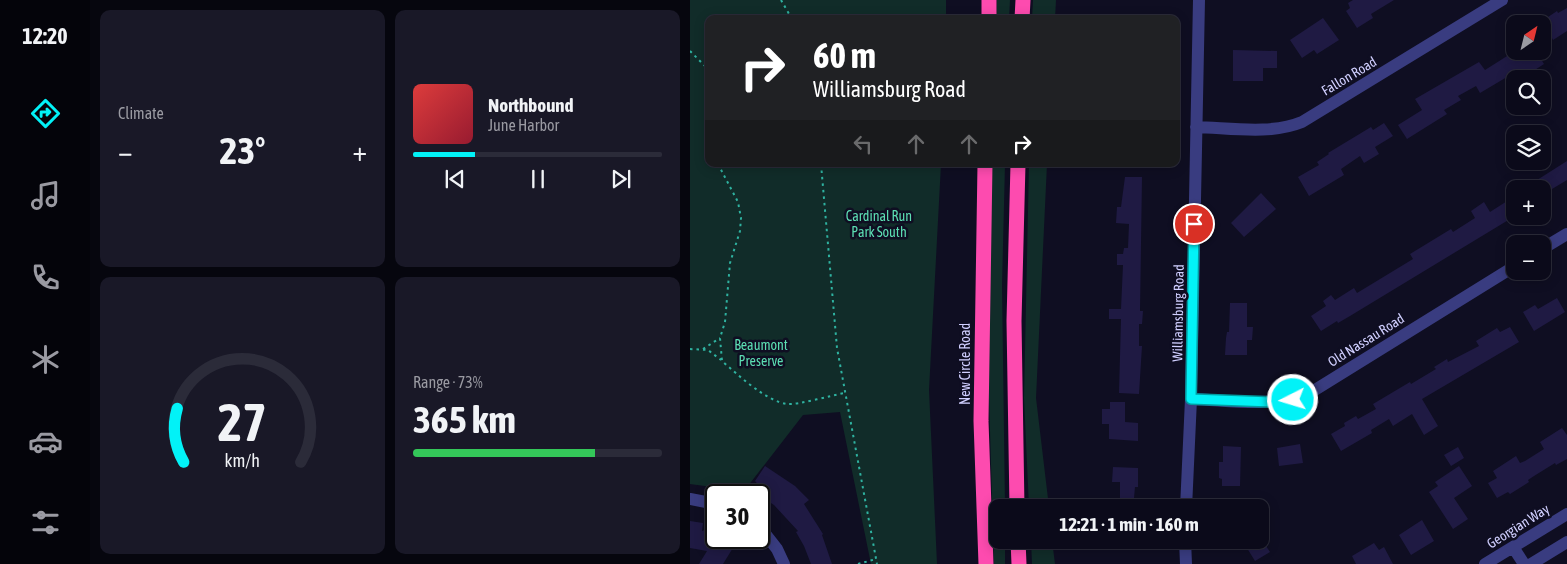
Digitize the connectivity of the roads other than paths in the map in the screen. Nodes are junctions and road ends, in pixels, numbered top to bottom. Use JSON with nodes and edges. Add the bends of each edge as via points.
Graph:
{"nodes":[{"id":1,"x":989,"y":0,"type":"edge"},
{"id":2,"x":1022,"y":0,"type":"edge"},
{"id":3,"x":1199,"y":0,"type":"edge"},
{"id":4,"x":1502,"y":0,"type":"edge"},
{"id":5,"x":989,"y":15,"type":"edge"},
{"id":6,"x":1022,"y":15,"type":"edge"},
{"id":7,"x":1196,"y":127,"type":"junction"},
{"id":8,"x":985,"y":167,"type":"edge"},
{"id":9,"x":1018,"y":167,"type":"edge"},
{"id":10,"x":1567,"y":234,"type":"edge"},
{"id":11,"x":1551,"y":244,"type":"edge"},
{"id":12,"x":1506,"y":272,"type":"edge"},
{"id":13,"x":1191,"y":399,"type":"junction"},
{"id":14,"x":690,"y":499,"type":"edge"},
{"id":15,"x":1017,"y":499,"type":"edge"},
{"id":16,"x":1186,"y":499,"type":"edge"},
{"id":17,"x":705,"y":502,"type":"edge"},
{"id":18,"x":1567,"y":514,"type":"edge"},
{"id":19,"x":770,"y":539,"type":"edge"},
{"id":20,"x":1567,"y":542,"type":"edge"},
{"id":21,"x":1513,"y":547,"type":"junction"},
{"id":22,"x":1018,"y":549,"type":"edge"},
{"id":23,"x":1185,"y":549,"type":"edge"},
{"id":24,"x":784,"y":564,"type":"edge"},
{"id":25,"x":986,"y":564,"type":"edge"},
{"id":26,"x":1019,"y":564,"type":"edge"},
{"id":27,"x":1186,"y":564,"type":"edge"},
{"id":28,"x":1485,"y":564,"type":"edge"},
{"id":29,"x":1524,"y":564,"type":"edge"},
{"id":30,"x":1531,"y":564,"type":"edge"}],
"edges":[{"from":1,"to":5,"type":"highway"},
{"from":2,"to":6,"type":"highway"},
{"from":3,"to":7,"type":"street","name":"Williamsburg Road"},
{"from":4,"to":7,"type":"street","name":"Fallon Road","via":[[1288,128]]},
{"from":7,"to":13,"type":"street","name":"Williamsburg Road"},
{"from":8,"to":25,"type":"highway","name":"New Circle Road","via":[[981,421]]},
{"from":9,"to":15,"type":"highway","via":[[1014,322]]},
{"from":10,"to":11,"type":"street"},
{"from":12,"to":13,"type":"street","name":"Old Nassau Road","via":[[1310,393],[1293,400]]},
{"from":13,"to":16,"type":"street","name":"Williamsburg Road"},
{"from":14,"to":17,"type":"street"},
{"from":18,"to":21,"type":"street","name":"Georgian Way"},
{"from":19,"to":24,"type":"street"},
{"from":20,"to":30,"type":"street"},
{"from":21,"to":28,"type":"street","name":"Georgian Way"},
{"from":21,"to":29,"type":"street"},
{"from":22,"to":26,"type":"highway"},
{"from":23,"to":27,"type":"street"}]}
